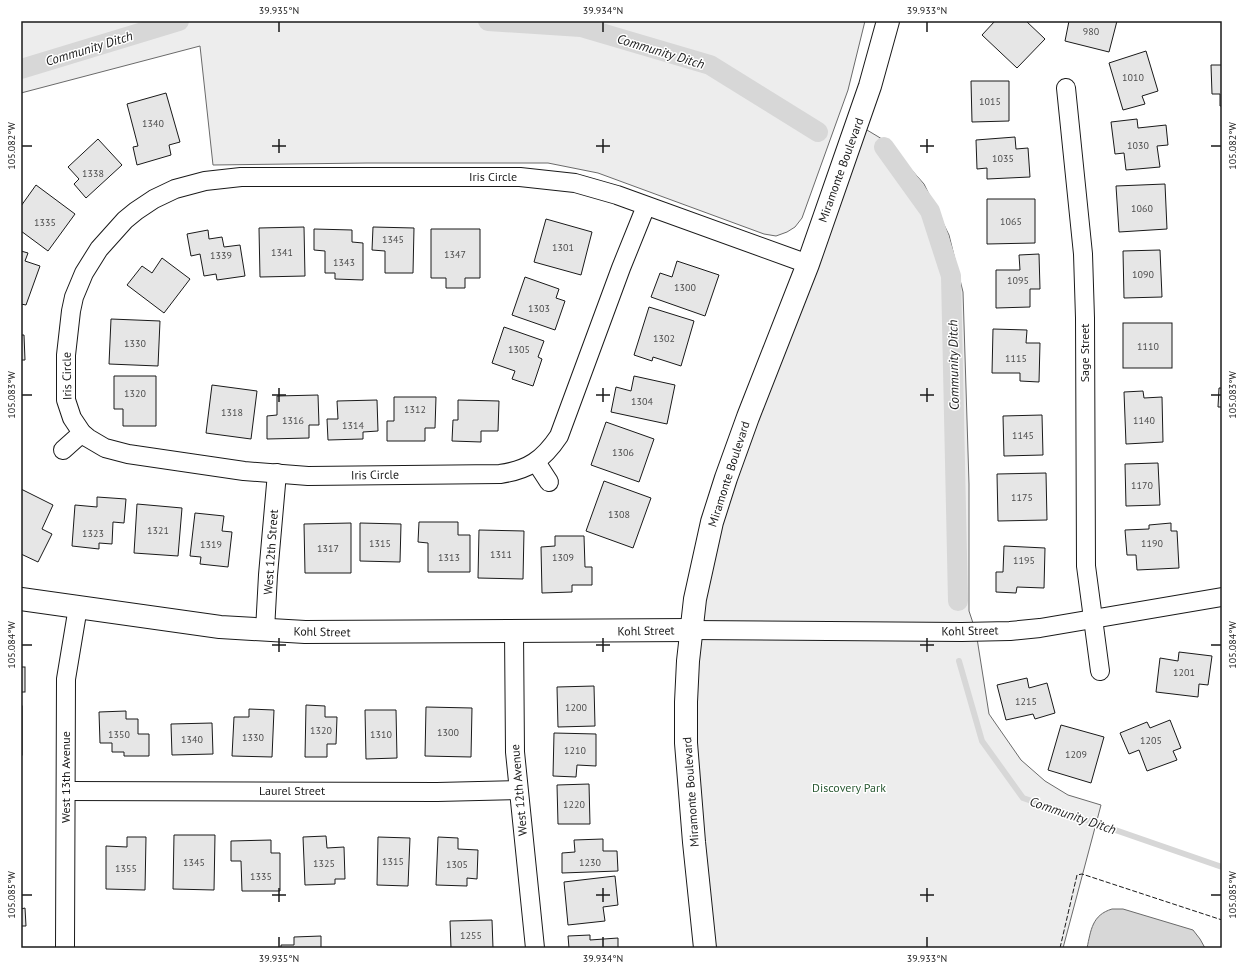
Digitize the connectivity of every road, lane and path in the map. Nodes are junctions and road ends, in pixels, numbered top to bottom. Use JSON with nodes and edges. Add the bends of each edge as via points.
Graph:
{"nodes":[{"id":1,"x":888,"y":21,"type":"edge"},
{"id":2,"x":1066,"y":88,"type":"dead end"},
{"id":3,"x":646,"y":206,"type":"junction"},
{"id":4,"x":808,"y":264,"type":"junction"},
{"id":5,"x":82,"y":433,"type":"junction"},
{"id":6,"x":63,"y":450,"type":"dead end"},
{"id":7,"x":536,"y":462,"type":"junction"},
{"id":8,"x":277,"y":473,"type":"junction"},
{"id":9,"x":549,"y":482,"type":"dead end"},
{"id":10,"x":1222,"y":597,"type":"edge"},
{"id":11,"x":21,"y":599,"type":"edge"},
{"id":12,"x":78,"y":607,"type":"junction"},
{"id":13,"x":1093,"y":620,"type":"junction"},
{"id":14,"x":265,"y":630,"type":"junction"},
{"id":15,"x":691,"y":630,"type":"junction"},
{"id":16,"x":514,"y":632,"type":"junction"},
{"id":17,"x":1100,"y":671,"type":"dead end"},
{"id":18,"x":518,"y":790,"type":"junction"},
{"id":19,"x":66,"y":791,"type":"junction"},
{"id":20,"x":65,"y":948,"type":"edge"},
{"id":21,"x":534,"y":948,"type":"edge"},
{"id":22,"x":705,"y":948,"type":"edge"}],
"edges":[{"from":1,"to":4,"type":"street","name":"Miramonte Boulevard","via":[[867,94]]},
{"from":2,"to":13,"type":"street","name":"Sage Street","via":[[1083,254],[1086,566]]},
{"from":3,"to":4,"type":"street","name":"Iris Circle"},
{"from":3,"to":5,"type":"street","name":"Iris Circle","via":[[575,183],[520,177],[241,177],[205,181],[175,189],[154,199],[124,220],[84,273],[74,297],[66,355],[66,400],[72,418]]},
{"from":3,"to":7,"type":"street","name":"Iris Circle","via":[[559,436]]},
{"from":4,"to":15,"type":"street","name":"Miramonte Boulevard","via":[[726,478],[709,537]]},
{"from":5,"to":6,"type":"street"},
{"from":5,"to":8,"type":"street","name":"Iris Circle","via":[[105,448],[128,454],[244,471]]},
{"from":7,"to":8,"type":"street","name":"Iris Circle","via":[[516,471],[500,474],[308,476]]},
{"from":7,"to":9,"type":"street"},
{"from":8,"to":14,"type":"street","name":"West 12th Street"},
{"from":10,"to":13,"type":"street","name":"Kohl Street"},
{"from":11,"to":12,"type":"street","name":"Kohl Street"},
{"from":12,"to":14,"type":"street","name":"Kohl Street","via":[[220,627]]},
{"from":12,"to":19,"type":"street","name":"West 13th Avenue","via":[[66,679]]},
{"from":13,"to":15,"type":"street","name":"Kohl Street","via":[[1040,628],[976,632]]},
{"from":13,"to":17,"type":"street","name":"Sage Street"},
{"from":14,"to":16,"type":"street","name":"Kohl Street"},
{"from":15,"to":16,"type":"street","name":"Kohl Street"},
{"from":15,"to":22,"type":"street","name":"Miramonte Boulevard","via":[[686,743]]},
{"from":16,"to":18,"type":"street","name":"West 12th Avenue","via":[[515,752]]},
{"from":18,"to":19,"type":"street","name":"Laurel Street"},
{"from":18,"to":21,"type":"street","name":"West 12th Avenue"},
{"from":19,"to":20,"type":"street","name":"West 13th Avenue"}]}
